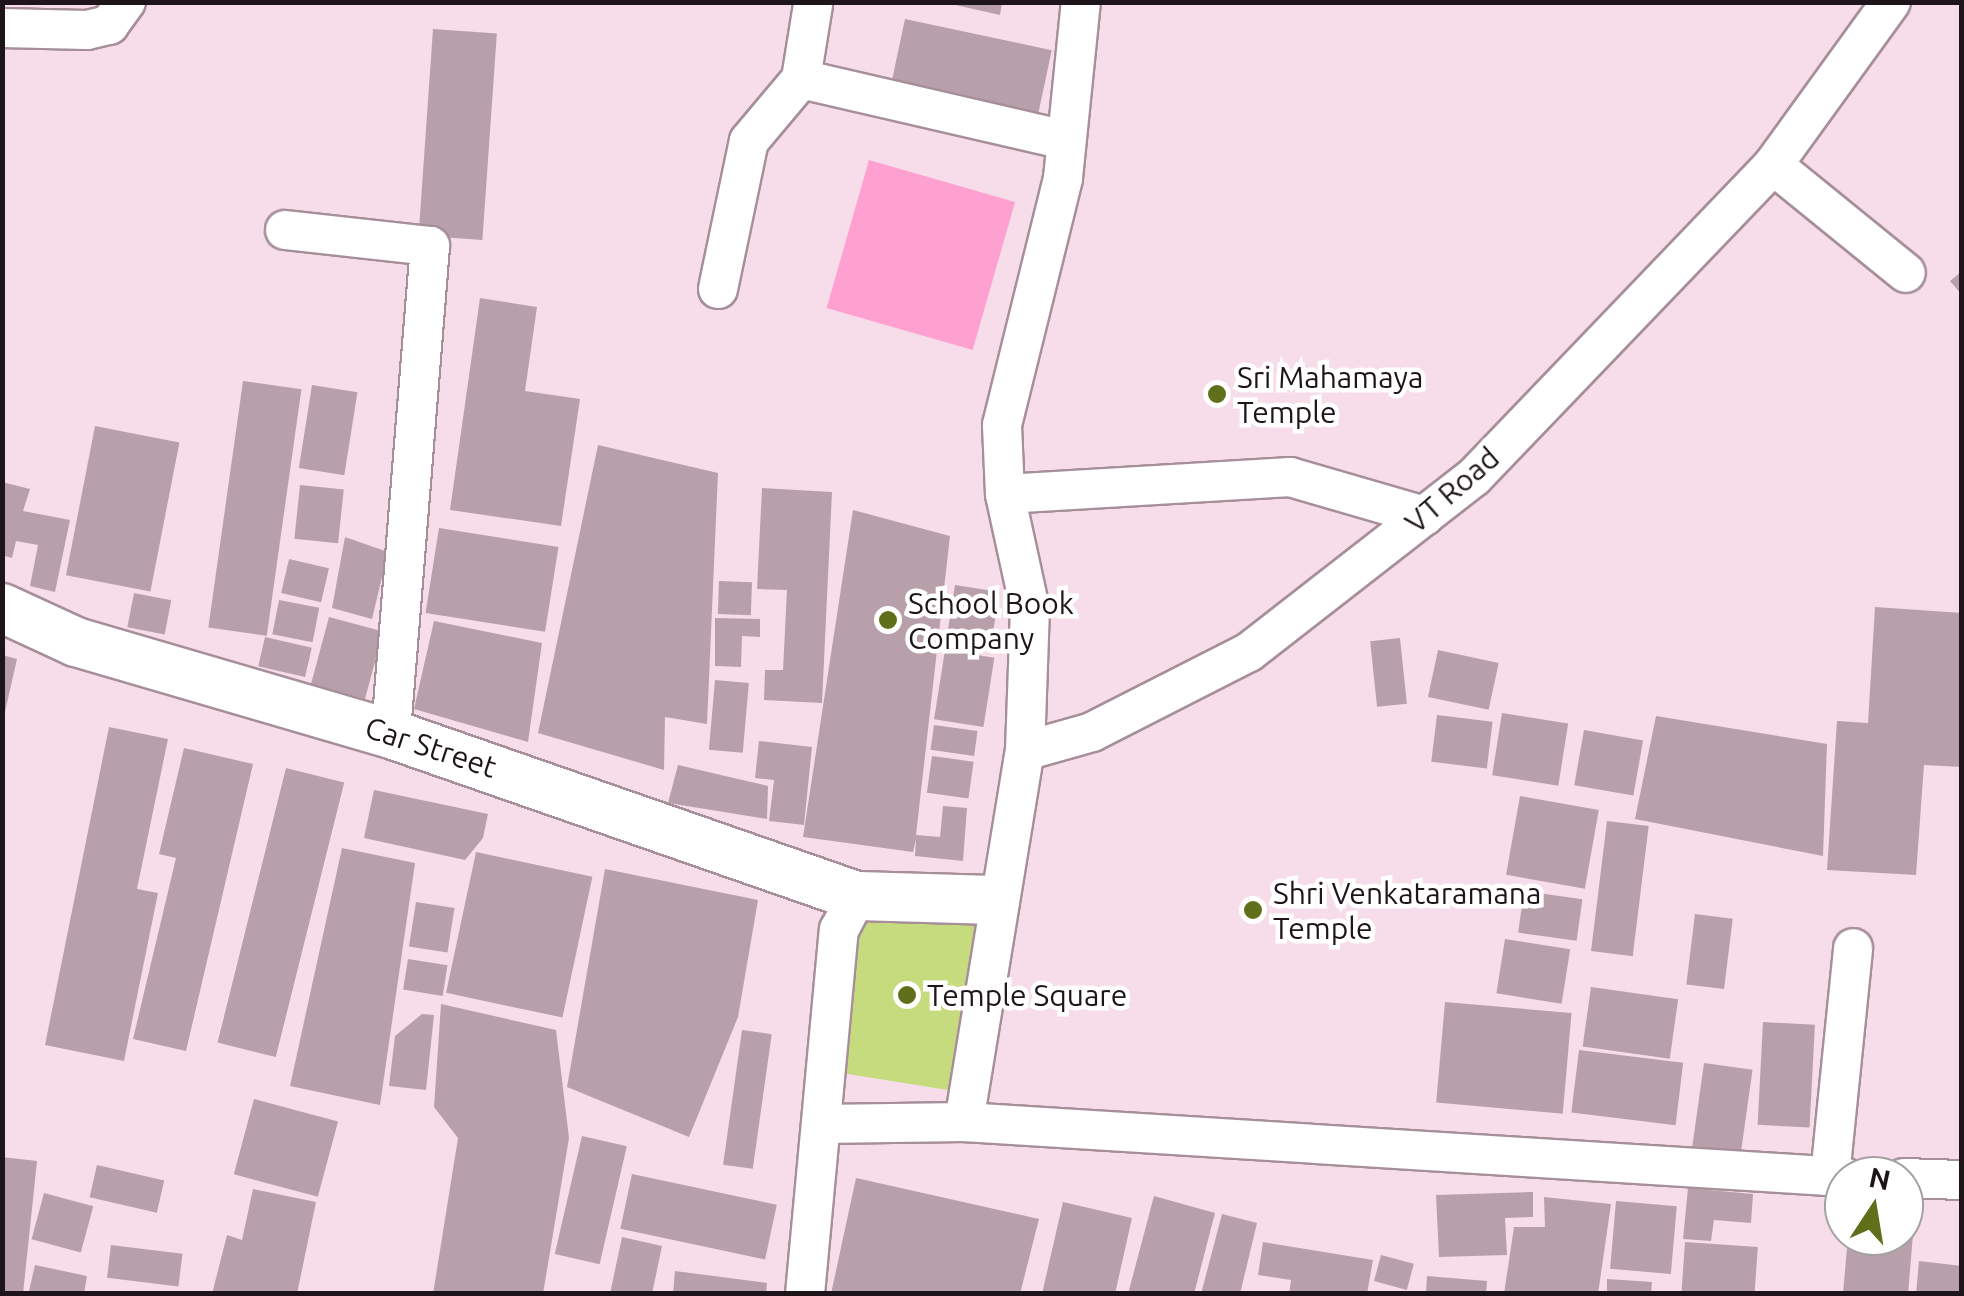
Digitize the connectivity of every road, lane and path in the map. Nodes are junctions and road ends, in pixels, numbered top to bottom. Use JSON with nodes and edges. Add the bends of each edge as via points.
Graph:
{"nodes":[{"id":1,"x":126,"y":2,"type":"edge"},
{"id":2,"x":1081,"y":2,"type":"edge"},
{"id":3,"x":1891,"y":2,"type":"edge"},
{"id":4,"x":813,"y":4,"type":"edge"},
{"id":5,"x":2,"y":28,"type":"edge"},
{"id":6,"x":800,"y":79,"type":"junction"},
{"id":7,"x":1066,"y":140,"type":"junction"},
{"id":8,"x":1772,"y":165,"type":"junction"},
{"id":9,"x":286,"y":230,"type":"dead end"},
{"id":10,"x":1906,"y":273,"type":"dead end"},
{"id":11,"x":718,"y":289,"type":"dead end"},
{"id":12,"x":1004,"y":494,"type":"junction"},
{"id":13,"x":1424,"y":516,"type":"junction"},
{"id":14,"x":2,"y":608,"type":"edge"},
{"id":15,"x":391,"y":734,"type":"junction"},
{"id":16,"x":1025,"y":752,"type":"junction"},
{"id":17,"x":857,"y":896,"type":"junction"},
{"id":18,"x":995,"y":900,"type":"junction"},
{"id":19,"x":1853,"y":948,"type":"dead end"},
{"id":20,"x":964,"y":1122,"type":"junction"},
{"id":21,"x":820,"y":1124,"type":"junction"},
{"id":22,"x":1838,"y":1156,"type":"edge"},
{"id":23,"x":1824,"y":1175,"type":"edge"},
{"id":24,"x":1924,"y":1179,"type":"edge"},
{"id":25,"x":1962,"y":1180,"type":"edge"},
{"id":26,"x":805,"y":1294,"type":"edge"}],
"edges":[{"from":1,"to":5,"type":"street","via":[[109,24],[88,30]]},
{"from":2,"to":7,"type":"street"},
{"from":3,"to":8,"type":"street","name":"VT Road"},
{"from":4,"to":6,"type":"street"},
{"from":6,"to":7,"type":"street"},
{"from":6,"to":11,"type":"street","via":[[749,142]]},
{"from":7,"to":12,"type":"street","via":[[1002,425]]},
{"from":8,"to":10,"type":"street"},
{"from":8,"to":13,"type":"street","name":"VT Road","via":[[1474,478]]},
{"from":9,"to":15,"type":"street","via":[[430,246]]},
{"from":12,"to":13,"type":"street","via":[[1290,477]]},
{"from":12,"to":16,"type":"street","via":[[1030,609]]},
{"from":13,"to":16,"type":"street","name":"VT Road","via":[[1249,652],[1092,732]]},
{"from":14,"to":15,"type":"main road","name":"Car Street","via":[[76,642]]},
{"from":15,"to":17,"type":"main road","name":"Car Street"},
{"from":16,"to":18,"type":"street"},
{"from":17,"to":18,"type":"main road","name":"Car Street"},
{"from":17,"to":21,"type":"street","via":[[839,930]]},
{"from":18,"to":20,"type":"street"},
{"from":19,"to":22,"type":"street"},
{"from":20,"to":21,"type":"street"},
{"from":20,"to":23,"type":"street"},
{"from":21,"to":26,"type":"street"},
{"from":24,"to":25,"type":"street"}]}
